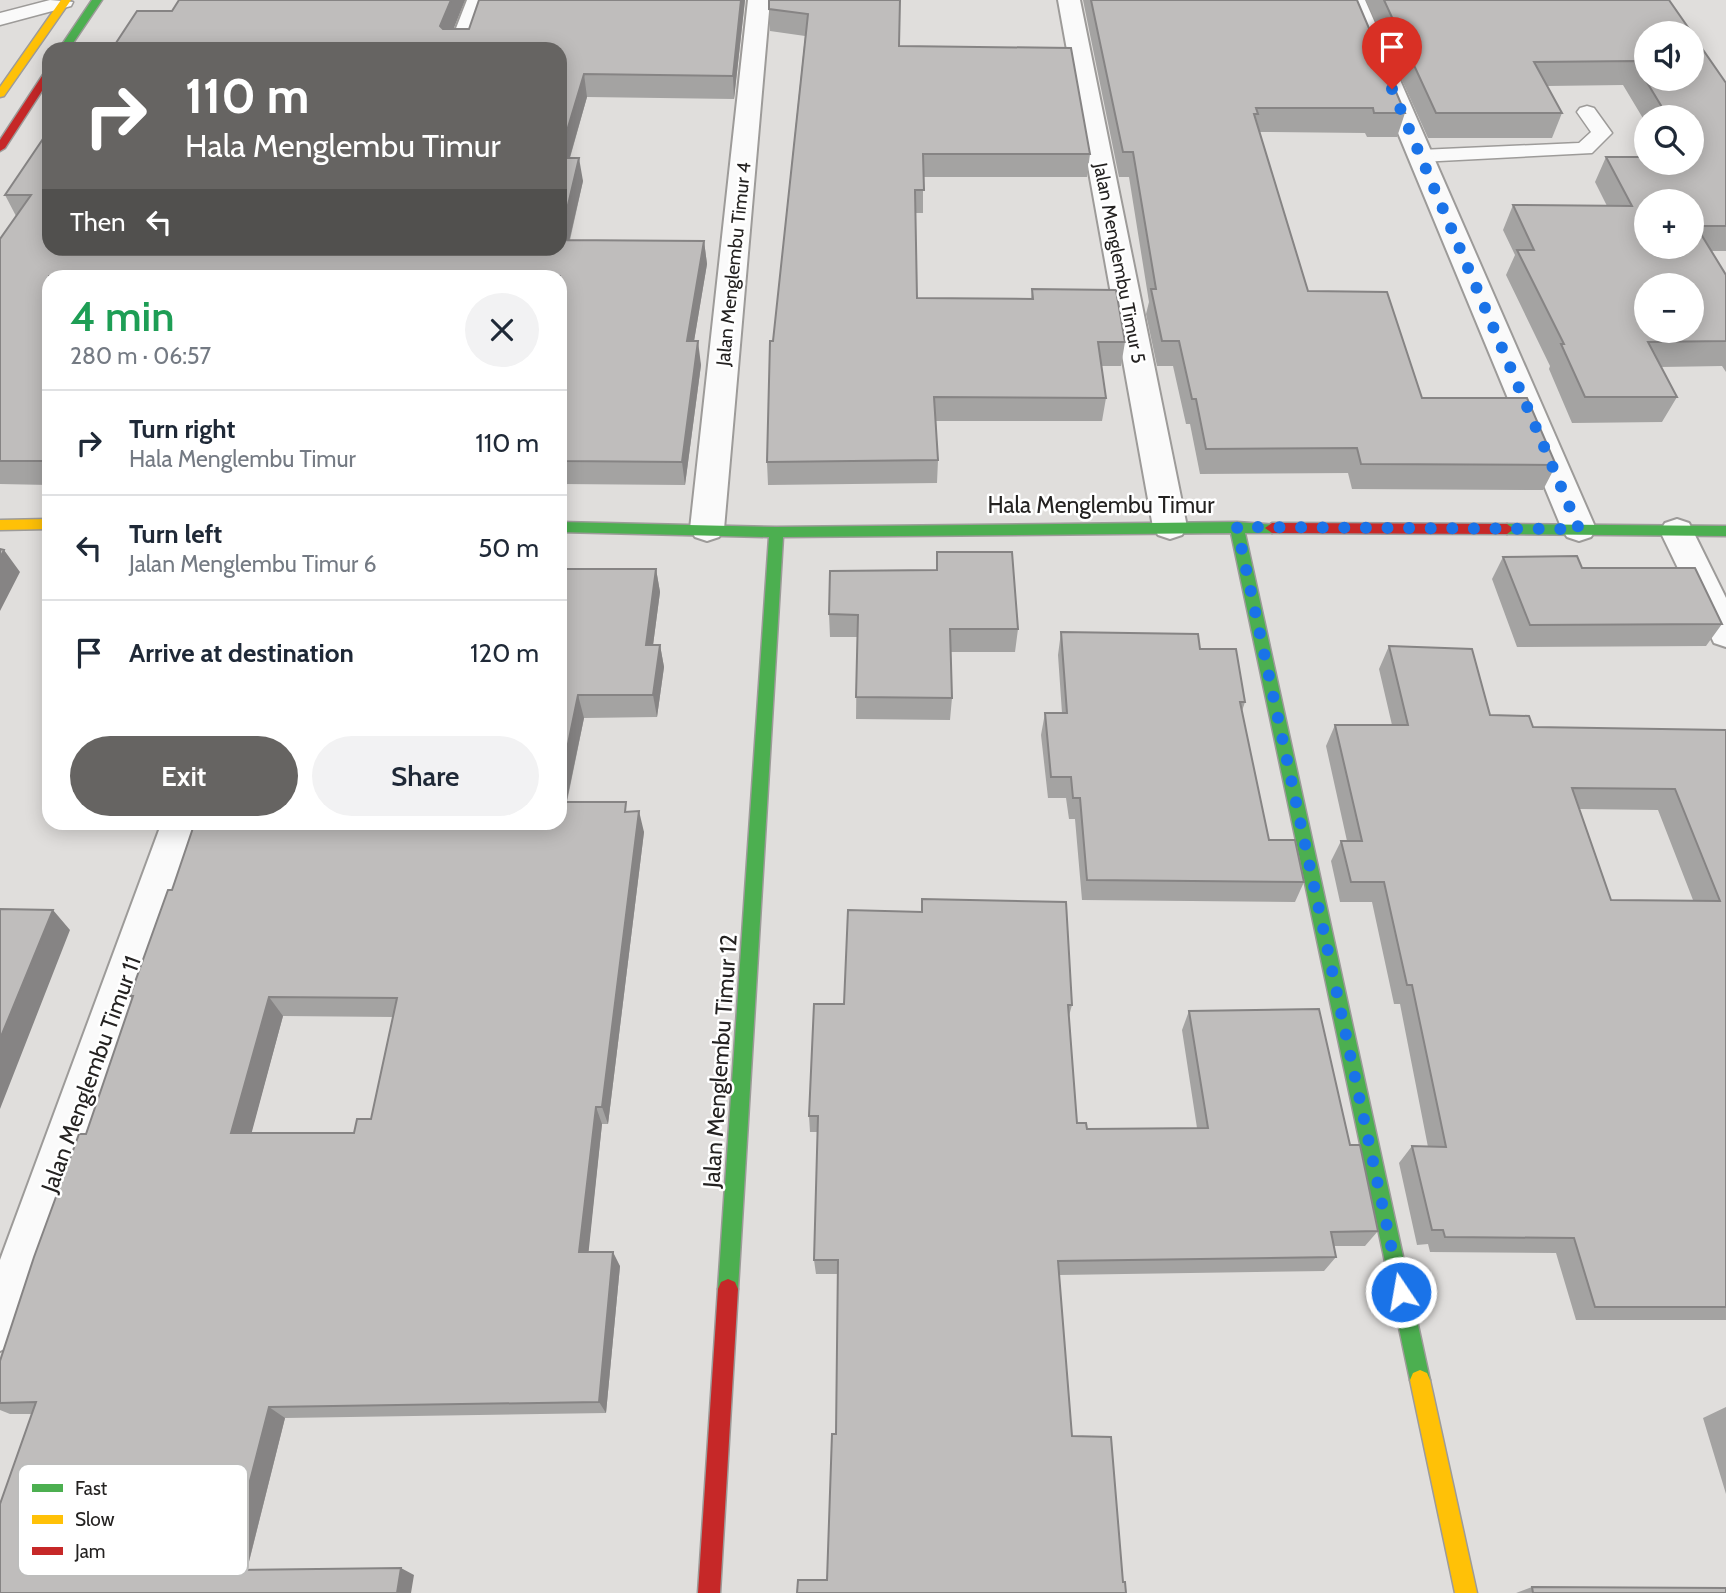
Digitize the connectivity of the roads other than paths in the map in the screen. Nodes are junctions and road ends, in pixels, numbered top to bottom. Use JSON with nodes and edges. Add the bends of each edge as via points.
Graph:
{"nodes":[{"id":1,"x":97,"y":0,"type":"edge"},
{"id":2,"x":478,"y":0,"type":"edge"},
{"id":3,"x":759,"y":0,"type":"edge"},
{"id":4,"x":1069,"y":0,"type":"edge"},
{"id":5,"x":1354,"y":0,"type":"edge"},
{"id":6,"x":65,"y":1,"type":"edge"},
{"id":7,"x":0,"y":19,"type":"edge"},
{"id":8,"x":69,"y":42,"type":"edge"},
{"id":9,"x":463,"y":42,"type":"edge"},
{"id":10,"x":42,"y":83,"type":"edge"},
{"id":11,"x":2,"y":89,"type":"edge"},
{"id":12,"x":1587,"y":112,"type":"dead end"},
{"id":13,"x":0,"y":148,"type":"edge"},
{"id":14,"x":1420,"y":156,"type":"junction"},
{"id":15,"x":42,"y":524,"type":"edge"},
{"id":16,"x":0,"y":525,"type":"edge"},
{"id":17,"x":567,"y":527,"type":"edge"},
{"id":18,"x":1170,"y":527,"type":"junction"},
{"id":19,"x":1237,"y":527,"type":"junction"},
{"id":20,"x":707,"y":529,"type":"junction"},
{"id":21,"x":1579,"y":529,"type":"junction"},
{"id":22,"x":1677,"y":531,"type":"junction"},
{"id":23,"x":1726,"y":531,"type":"edge"},
{"id":24,"x":776,"y":532,"type":"junction"},
{"id":25,"x":1726,"y":634,"type":"edge"},
{"id":26,"x":178,"y":830,"type":"edge"},
{"id":27,"x":0,"y":1326,"type":"edge"},
{"id":28,"x":709,"y":1593,"type":"edge"},
{"id":29,"x":1466,"y":1593,"type":"edge"}],
"edges":[{"from":1,"to":8,"type":"street"},
{"from":2,"to":9,"type":"street"},
{"from":3,"to":20,"type":"street","name":"Jalan Menglembu Timur 4"},
{"from":4,"to":18,"type":"street","name":"Jalan Menglembu Timur 5"},
{"from":5,"to":14,"type":"street"},
{"from":6,"to":7,"type":"lane"},
{"from":6,"to":11,"type":"street"},
{"from":10,"to":13,"type":"street"},
{"from":12,"to":14,"type":"lane","via":[[1602,133],[1585,149]]},
{"from":14,"to":21,"type":"street"},
{"from":15,"to":16,"type":"street"},
{"from":17,"to":20,"type":"street","name":"Hala Menglembu Timur"},
{"from":18,"to":19,"type":"street","name":"Hala Menglembu Timur"},
{"from":18,"to":24,"type":"street","name":"Hala Menglembu Timur"},
{"from":19,"to":21,"type":"street","name":"Hala Menglembu Timur"},
{"from":19,"to":29,"type":"street"},
{"from":20,"to":24,"type":"street","name":"Hala Menglembu Timur"},
{"from":21,"to":22,"type":"street","name":"Hala Menglembu Timur"},
{"from":22,"to":23,"type":"street","name":"Hala Menglembu Timur"},
{"from":22,"to":25,"type":"street"},
{"from":24,"to":28,"type":"street","name":"Jalan Menglembu Timur 12"},
{"from":26,"to":27,"type":"street","name":"Jalan Menglembu Timur 11"}]}
